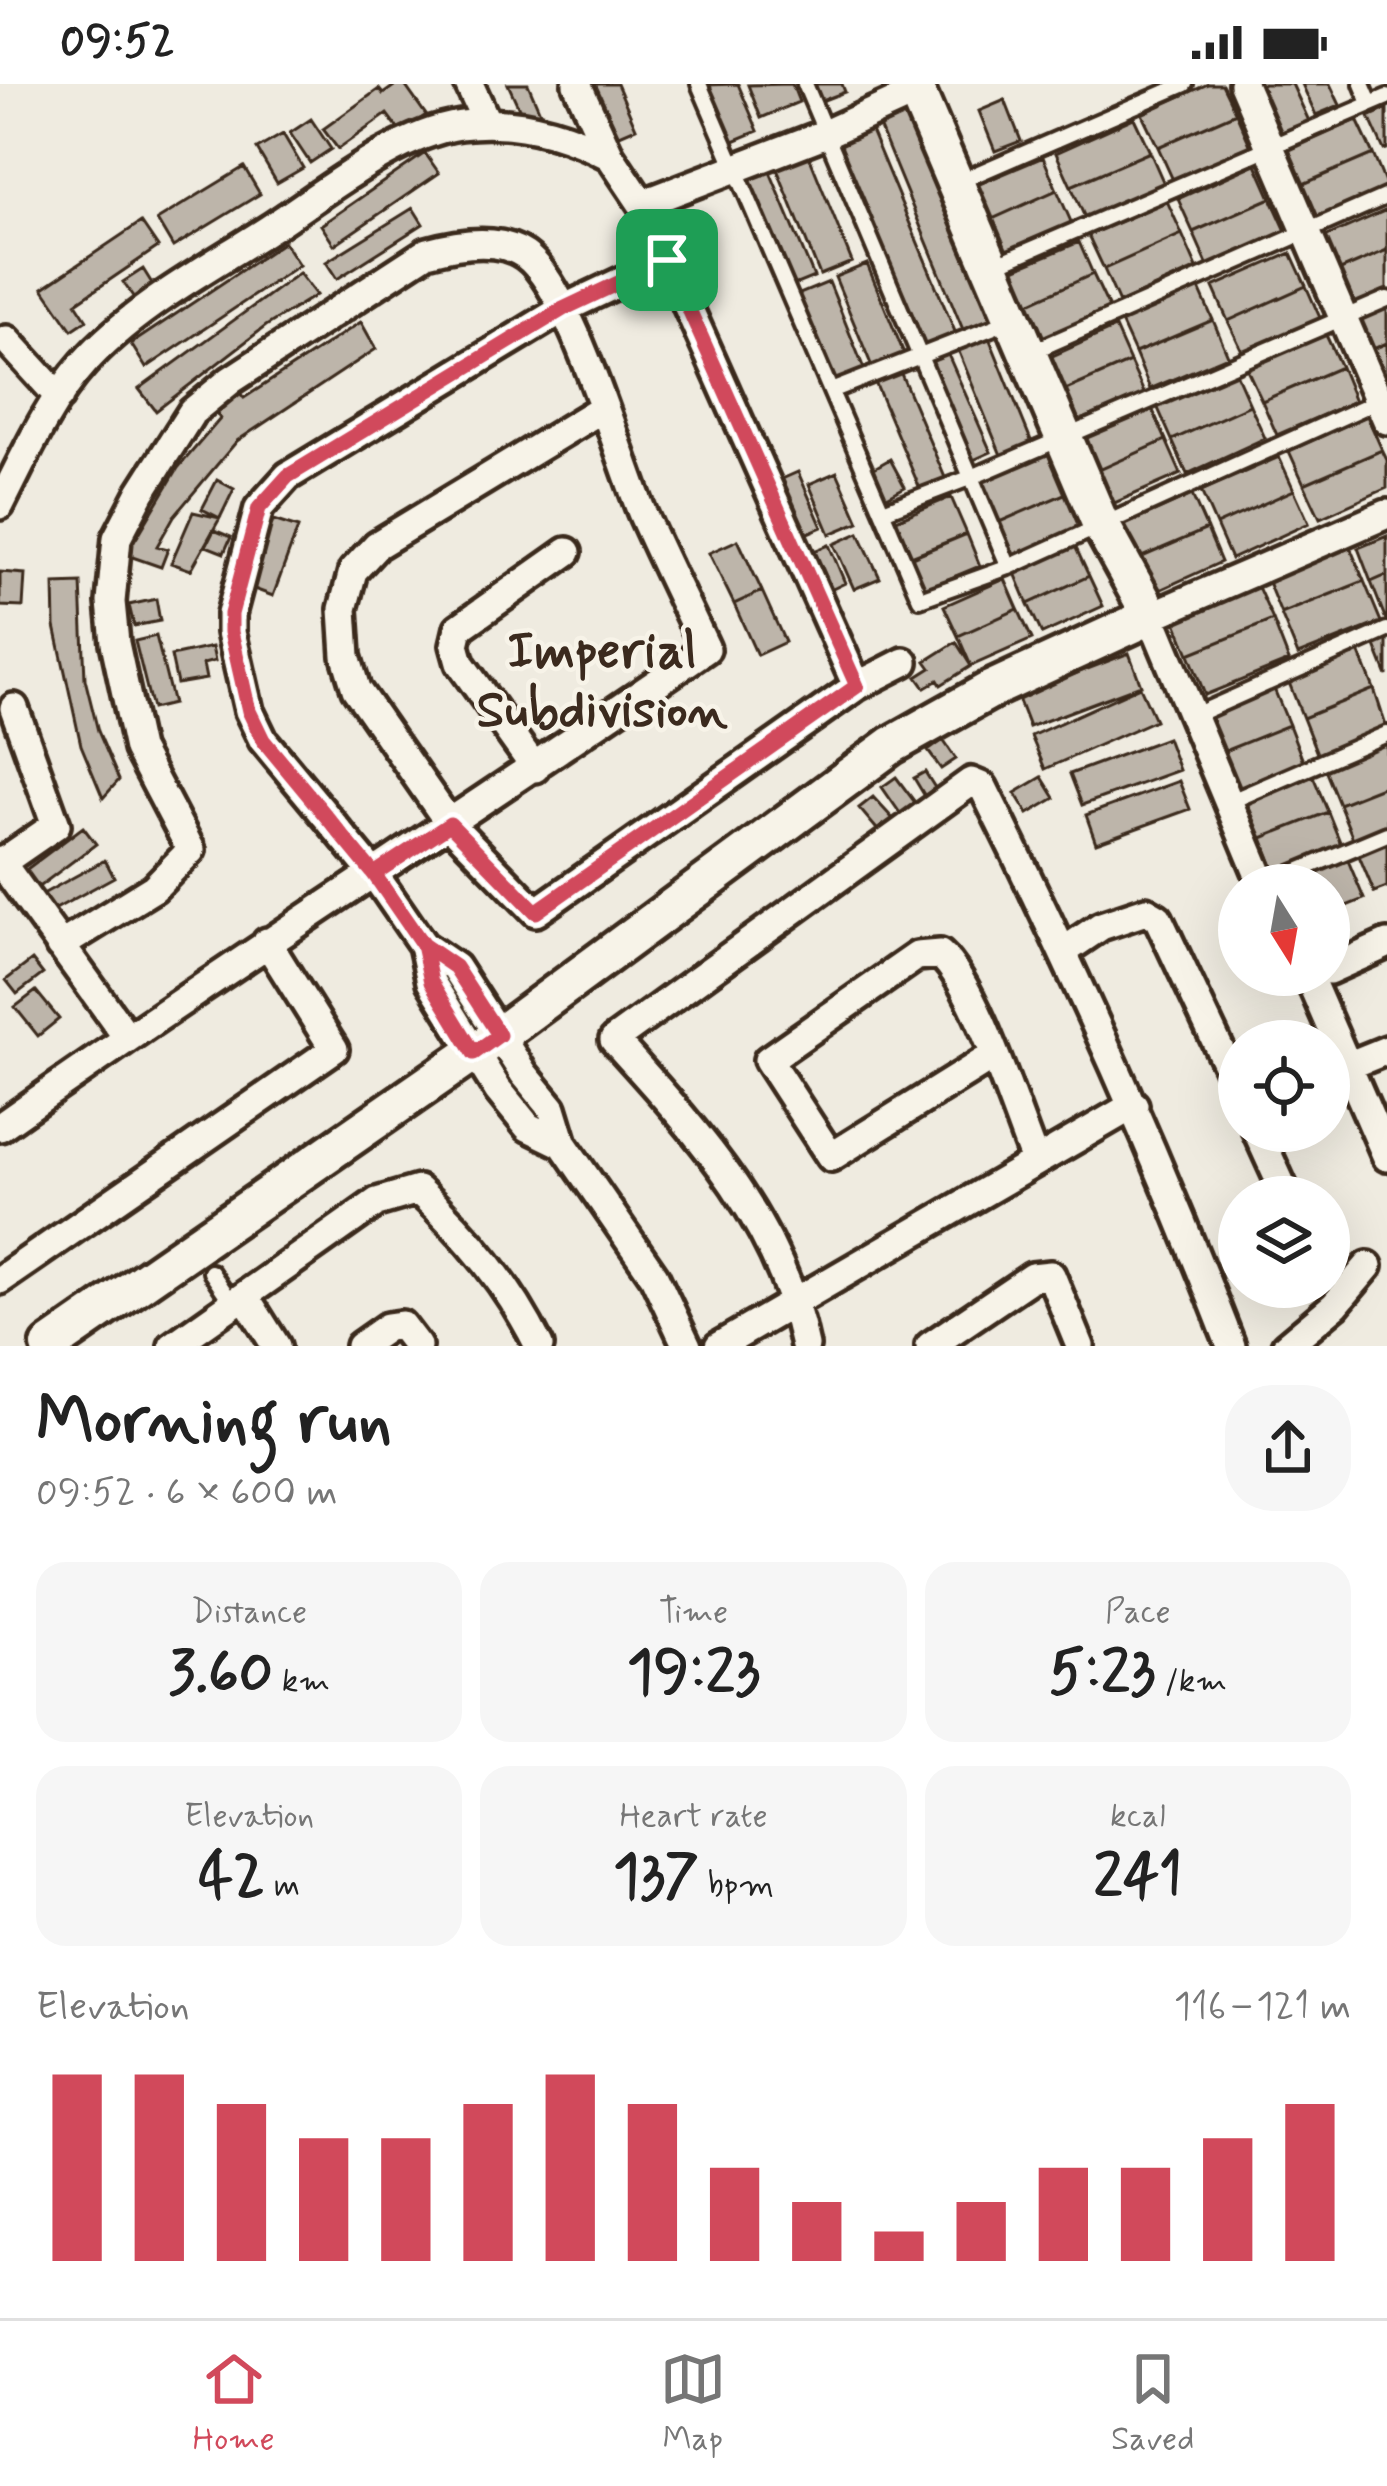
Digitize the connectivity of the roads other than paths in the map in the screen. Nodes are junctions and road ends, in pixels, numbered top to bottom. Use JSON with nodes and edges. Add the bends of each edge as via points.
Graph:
{"nodes":[{"id":1,"x":469,"y":84,"type":"edge"},
{"id":2,"x":577,"y":84,"type":"edge"},
{"id":3,"x":699,"y":84,"type":"edge"},
{"id":4,"x":806,"y":84,"type":"edge"},
{"id":5,"x":1185,"y":84,"type":"edge"},
{"id":6,"x":1243,"y":84,"type":"edge"},
{"id":7,"x":1362,"y":84,"type":"edge"},
{"id":8,"x":915,"y":88,"type":"edge"},
{"id":9,"x":1387,"y":97,"type":"edge"},
{"id":10,"x":1370,"y":104,"type":"junction"},
{"id":11,"x":487,"y":123,"type":"junction"},
{"id":12,"x":827,"y":133,"type":"junction"},
{"id":13,"x":1270,"y":148,"type":"junction"},
{"id":14,"x":610,"y":157,"type":"junction"},
{"id":15,"x":735,"y":166,"type":"junction"},
{"id":16,"x":956,"y":183,"type":"junction"},
{"id":17,"x":1387,"y":196,"type":"edge"},
{"id":18,"x":642,"y":204,"type":"junction"},
{"id":19,"x":1306,"y":231,"type":"junction"},
{"id":20,"x":667,"y":260,"type":"junction"},
{"id":21,"x":991,"y":267,"type":"junction"},
{"id":22,"x":1387,"y":299,"type":"edge"},
{"id":23,"x":563,"y":309,"type":"junction"},
{"id":24,"x":1343,"y":318,"type":"junction"},
{"id":25,"x":1020,"y":337,"type":"junction"},
{"id":26,"x":8,"y":340,"type":"dead end"},
{"id":27,"x":921,"y":358,"type":"junction"},
{"id":28,"x":831,"y":391,"type":"junction"},
{"id":29,"x":58,"y":397,"type":"junction"},
{"id":30,"x":1384,"y":406,"type":"edge"},
{"id":31,"x":603,"y":408,"type":"junction"},
{"id":32,"x":1064,"y":439,"type":"junction"},
{"id":33,"x":971,"y":477,"type":"junction"},
{"id":34,"x":0,"y":505,"type":"edge"},
{"id":35,"x":883,"y":511,"type":"junction"},
{"id":36,"x":1387,"y":514,"type":"edge"},
{"id":37,"x":1102,"y":525,"type":"junction"},
{"id":38,"x":567,"y":552,"type":"dead end"},
{"id":39,"x":1009,"y":567,"type":"junction"},
{"id":40,"x":1150,"y":616,"type":"junction"},
{"id":41,"x":1387,"y":630,"type":"edge"},
{"id":42,"x":904,"y":662,"type":"dead end"},
{"id":43,"x":857,"y":686,"type":"junction"},
{"id":44,"x":14,"y":708,"type":"dead end"},
{"id":45,"x":1195,"y":715,"type":"junction"},
{"id":46,"x":1387,"y":734,"type":"edge"},
{"id":47,"x":535,"y":767,"type":"junction"},
{"id":48,"x":1229,"y":802,"type":"junction"},
{"id":49,"x":450,"y":824,"type":"junction"},
{"id":50,"x":1387,"y":834,"type":"edge"},
{"id":51,"x":1,"y":862,"type":"edge"},
{"id":52,"x":1255,"y":864,"type":"edge"},
{"id":53,"x":1315,"y":864,"type":"edge"},
{"id":54,"x":374,"y":874,"type":"junction"},
{"id":55,"x":267,"y":942,"type":"junction"},
{"id":56,"x":1387,"y":944,"type":"edge"},
{"id":57,"x":60,"y":946,"type":"junction"},
{"id":58,"x":1064,"y":951,"type":"junction"},
{"id":59,"x":1350,"y":960,"type":"edge"},
{"id":60,"x":127,"y":1037,"type":"junction"},
{"id":61,"x":1218,"y":1043,"type":"edge"},
{"id":62,"x":486,"y":1044,"type":"junction"},
{"id":63,"x":1387,"y":1050,"type":"edge"},
{"id":64,"x":993,"y":1056,"type":"junction"},
{"id":65,"x":1350,"y":1065,"type":"joint"},
{"id":66,"x":1134,"y":1105,"type":"junction"},
{"id":67,"x":0,"y":1127,"type":"edge"},
{"id":68,"x":1386,"y":1151,"type":"edge"},
{"id":69,"x":1034,"y":1161,"type":"junction"},
{"id":70,"x":1368,"y":1266,"type":"dead end"},
{"id":71,"x":211,"y":1272,"type":"dead end"},
{"id":72,"x":0,"y":1280,"type":"edge"},
{"id":73,"x":1350,"y":1281,"type":"edge"},
{"id":74,"x":796,"y":1299,"type":"junction"},
{"id":75,"x":240,"y":1302,"type":"junction"},
{"id":76,"x":1320,"y":1308,"type":"edge"},
{"id":77,"x":50,"y":1346,"type":"edge"},
{"id":78,"x":173,"y":1346,"type":"edge"},
{"id":79,"x":276,"y":1346,"type":"edge"},
{"id":80,"x":360,"y":1346,"type":"edge"},
{"id":81,"x":417,"y":1346,"type":"edge"},
{"id":82,"x":538,"y":1346,"type":"edge"},
{"id":83,"x":686,"y":1346,"type":"edge"},
{"id":84,"x":719,"y":1346,"type":"edge"},
{"id":85,"x":805,"y":1346,"type":"edge"},
{"id":86,"x":930,"y":1346,"type":"edge"},
{"id":87,"x":1080,"y":1346,"type":"edge"},
{"id":88,"x":1232,"y":1346,"type":"edge"},
{"id":89,"x":1286,"y":1346,"type":"edge"}],
"edges":[{"from":1,"to":11,"type":"street"},
{"from":2,"to":14,"type":"street"},
{"from":3,"to":15,"type":"lane"},
{"from":4,"to":12,"type":"lane"},
{"from":5,"to":16,"type":"lane"},
{"from":6,"to":13,"type":"street"},
{"from":7,"to":10,"type":"lane"},
{"from":8,"to":12,"type":"street"},
{"from":8,"to":16,"type":"street"},
{"from":9,"to":10,"type":"lane"},
{"from":10,"to":13,"type":"lane"},
{"from":11,"to":14,"type":"street","via":[[566,134]]},
{"from":11,"to":29,"type":"street","via":[[430,133],[374,161],[135,319],[84,362]]},
{"from":12,"to":15,"type":"street"},
{"from":12,"to":27,"type":"lane"},
{"from":13,"to":19,"type":"street"},
{"from":13,"to":21,"type":"lane"},
{"from":14,"to":18,"type":"street"},
{"from":15,"to":18,"type":"street"},
{"from":15,"to":28,"type":"lane"},
{"from":16,"to":21,"type":"street"},
{"from":17,"to":19,"type":"lane"},
{"from":18,"to":20,"type":"street"},
{"from":19,"to":24,"type":"street"},
{"from":19,"to":25,"type":"lane"},
{"from":20,"to":23,"type":"street"},
{"from":20,"to":43,"type":"street"},
{"from":21,"to":25,"type":"street"},
{"from":22,"to":24,"type":"lane"},
{"from":23,"to":31,"type":"street"},
{"from":23,"to":54,"type":"street","via":[[288,476],[259,508],[231,614],[249,711],[263,740]]},
{"from":23,"to":57,"type":"street","via":[[540,270],[509,246],[427,252],[231,380],[184,423],[117,538],[111,602],[139,748],[190,850],[154,887]]},
{"from":24,"to":30,"type":"street"},
{"from":24,"to":32,"type":"lane"},
{"from":25,"to":27,"type":"lane"},
{"from":25,"to":32,"type":"street"},
{"from":26,"to":29,"type":"street"},
{"from":27,"to":28,"type":"lane"},
{"from":27,"to":33,"type":"lane"},
{"from":28,"to":35,"type":"lane"},
{"from":29,"to":34,"type":"street"},
{"from":30,"to":37,"type":"lane"},
{"from":31,"to":47,"type":"street","via":[[706,649]]},
{"from":31,"to":49,"type":"street","via":[[377,545],[353,571],[343,609],[356,689]]},
{"from":32,"to":33,"type":"lane"},
{"from":32,"to":37,"type":"street"},
{"from":33,"to":35,"type":"lane"},
{"from":33,"to":39,"type":"lane"},
{"from":35,"to":39,"type":"lane","via":[[920,599]]},
{"from":36,"to":40,"type":"street"},
{"from":37,"to":39,"type":"lane"},
{"from":37,"to":40,"type":"street"},
{"from":38,"to":47,"type":"street","via":[[459,628],[455,645]]},
{"from":40,"to":45,"type":"street"},
{"from":40,"to":62,"type":"street","via":[[892,746]]},
{"from":41,"to":45,"type":"lane"},
{"from":42,"to":43,"type":"street"},
{"from":43,"to":49,"type":"street","via":[[536,912]]},
{"from":44,"to":51,"type":"street","via":[[56,824]]},
{"from":45,"to":48,"type":"street"},
{"from":46,"to":48,"type":"lane"},
{"from":47,"to":49,"type":"street"},
{"from":48,"to":52,"type":"street"},
{"from":49,"to":54,"type":"street"},
{"from":50,"to":53,"type":"lane"},
{"from":51,"to":57,"type":"street"},
{"from":54,"to":55,"type":"street"},
{"from":54,"to":62,"type":"street","via":[[423,945],[431,982]]},
{"from":55,"to":60,"type":"street"},
{"from":55,"to":72,"type":"street","via":[[334,1049]]},
{"from":56,"to":59,"type":"street"},
{"from":57,"to":60,"type":"street"},
{"from":58,"to":61,"type":"street","via":[[1123,916],[1146,911],[1158,918]]},
{"from":58,"to":66,"type":"street"},
{"from":58,"to":74,"type":"street","via":[[983,787],[971,782],[614,1040],[735,1181]]},
{"from":60,"to":67,"type":"street"},
{"from":62,"to":77,"type":"street"},
{"from":62,"to":83,"type":"street","via":[[528,1126],[563,1144],[654,1276]]},
{"from":63,"to":65,"type":"street"},
{"from":64,"to":64,"type":"street","via":[[831,1157],[768,1060],[929,953],[940,954],[962,980]]},
{"from":64,"to":69,"type":"street"},
{"from":65,"to":68,"type":"street"},
{"from":66,"to":69,"type":"street"},
{"from":66,"to":88,"type":"street"},
{"from":69,"to":74,"type":"street"},
{"from":70,"to":73,"type":"street"},
{"from":71,"to":75,"type":"lane"},
{"from":74,"to":84,"type":"street"},
{"from":74,"to":85,"type":"street"},
{"from":75,"to":78,"type":"street"},
{"from":75,"to":79,"type":"street"},
{"from":75,"to":82,"type":"street","via":[[377,1202],[418,1190],[487,1262]]},
{"from":76,"to":89,"type":"street"},
{"from":80,"to":81,"type":"street","via":[[401,1325]]},
{"from":86,"to":87,"type":"street","via":[[1032,1277],[1051,1275]]}]}
